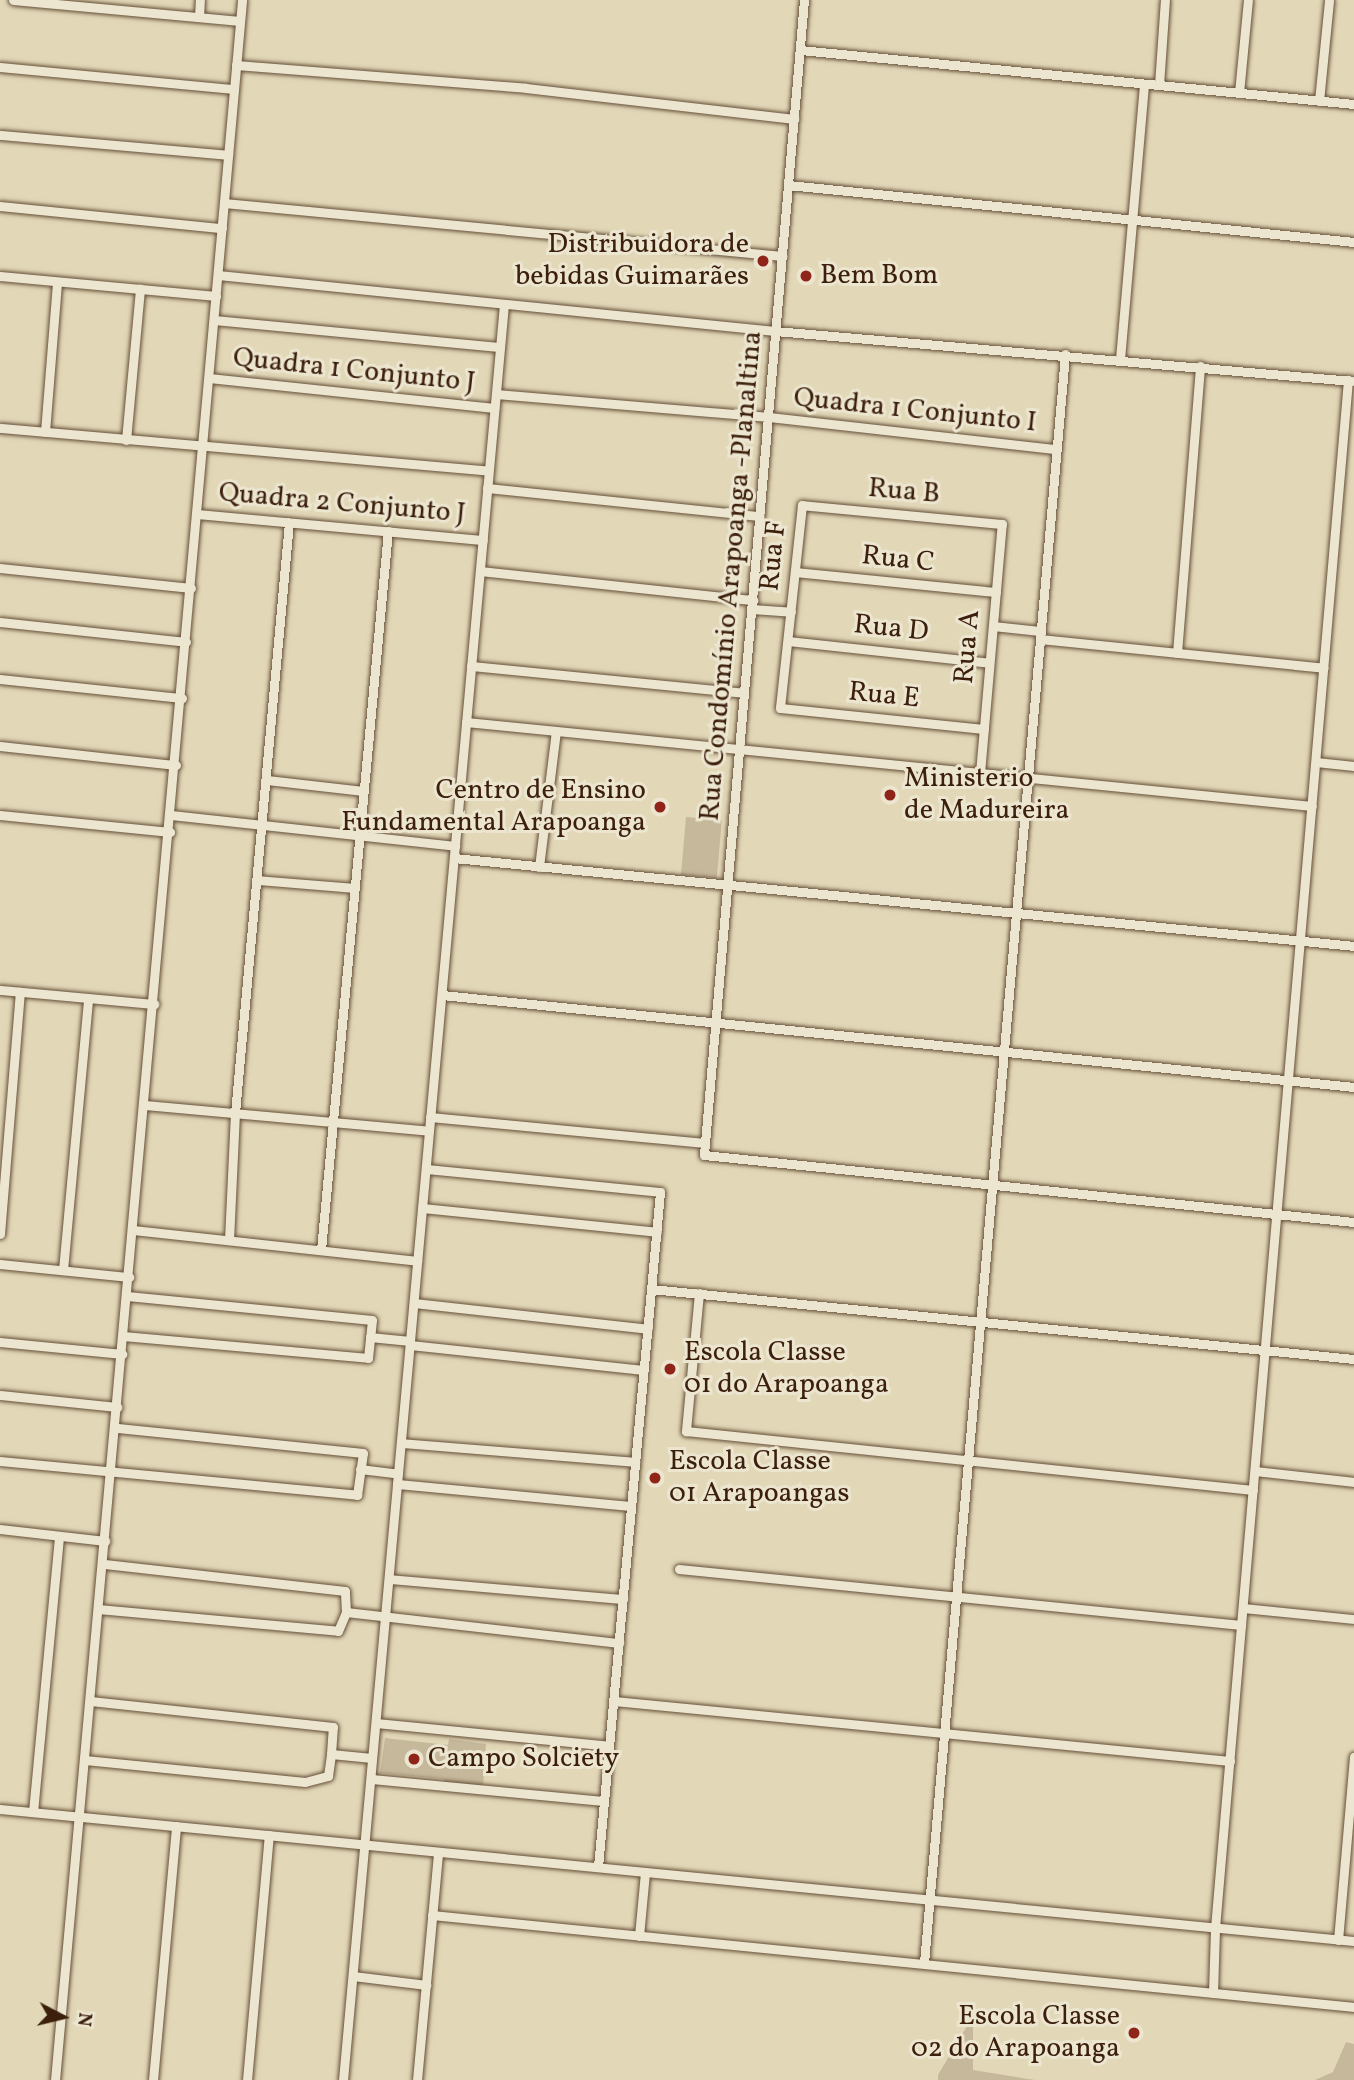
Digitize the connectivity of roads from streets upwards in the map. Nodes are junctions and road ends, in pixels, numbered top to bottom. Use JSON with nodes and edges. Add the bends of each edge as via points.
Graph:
{"nodes":[{"id":1,"x":13,"y":0,"type":"edge"},
{"id":2,"x":200,"y":0,"type":"edge"},
{"id":3,"x":242,"y":0,"type":"edge"},
{"id":4,"x":804,"y":0,"type":"edge"},
{"id":5,"x":1166,"y":0,"type":"edge"},
{"id":6,"x":1248,"y":0,"type":"edge"},
{"id":7,"x":1329,"y":0,"type":"edge"},
{"id":8,"x":198,"y":17,"type":"junction"},
{"id":9,"x":240,"y":20,"type":"junction"},
{"id":10,"x":800,"y":50,"type":"junction"},
{"id":11,"x":236,"y":65,"type":"junction"},
{"id":12,"x":0,"y":67,"type":"edge"},
{"id":13,"x":1144,"y":84,"type":"junction"},
{"id":14,"x":1159,"y":85,"type":"junction"},
{"id":15,"x":234,"y":89,"type":"junction"},
{"id":16,"x":1239,"y":93,"type":"junction"},
{"id":17,"x":1318,"y":101,"type":"junction"},
{"id":18,"x":1354,"y":104,"type":"edge"},
{"id":19,"x":794,"y":119,"type":"junction"},
{"id":20,"x":0,"y":135,"type":"edge"},
{"id":21,"x":229,"y":155,"type":"junction"},
{"id":22,"x":788,"y":185,"type":"junction"},
{"id":23,"x":224,"y":203,"type":"junction"},
{"id":24,"x":0,"y":206,"type":"edge"},
{"id":25,"x":1132,"y":220,"type":"junction"},
{"id":26,"x":222,"y":228,"type":"junction"},
{"id":27,"x":1354,"y":242,"type":"edge"},
{"id":28,"x":782,"y":256,"type":"junction"},
{"id":29,"x":218,"y":275,"type":"junction"},
{"id":30,"x":0,"y":276,"type":"edge"},
{"id":31,"x":57,"y":282,"type":"junction"},
{"id":32,"x":140,"y":289,"type":"junction"},
{"id":33,"x":216,"y":296,"type":"junction"},
{"id":34,"x":504,"y":304,"type":"junction"},
{"id":35,"x":214,"y":320,"type":"junction"},
{"id":36,"x":775,"y":331,"type":"junction"},
{"id":37,"x":499,"y":347,"type":"junction"},
{"id":38,"x":1065,"y":354,"type":"junction"},
{"id":39,"x":1120,"y":359,"type":"junction"},
{"id":40,"x":1200,"y":366,"type":"junction"},
{"id":41,"x":209,"y":379,"type":"junction"},
{"id":42,"x":1351,"y":381,"type":"edge"},
{"id":43,"x":496,"y":394,"type":"junction"},
{"id":44,"x":494,"y":408,"type":"junction"},
{"id":45,"x":769,"y":417,"type":"junction"},
{"id":46,"x":0,"y":428,"type":"edge"},
{"id":47,"x":44,"y":432,"type":"junction"},
{"id":48,"x":126,"y":440,"type":"junction"},
{"id":49,"x":204,"y":447,"type":"junction"},
{"id":50,"x":1056,"y":449,"type":"junction"},
{"id":51,"x":488,"y":471,"type":"junction"},
{"id":52,"x":487,"y":488,"type":"junction"},
{"id":53,"x":802,"y":505,"type":"joint"},
{"id":54,"x":196,"y":514,"type":"junction"},
{"id":55,"x":760,"y":516,"type":"junction"},
{"id":56,"x":289,"y":522,"type":"junction"},
{"id":57,"x":1002,"y":524,"type":"joint"},
{"id":58,"x":388,"y":531,"type":"junction"},
{"id":59,"x":483,"y":540,"type":"junction"},
{"id":60,"x":0,"y":568,"type":"edge"},
{"id":61,"x":480,"y":571,"type":"junction"},
{"id":62,"x":795,"y":572,"type":"junction"},
{"id":63,"x":191,"y":588,"type":"junction"},
{"id":64,"x":996,"y":592,"type":"junction"},
{"id":65,"x":752,"y":605,"type":"junction"},
{"id":66,"x":791,"y":612,"type":"junction"},
{"id":67,"x":0,"y":622,"type":"edge"},
{"id":68,"x":993,"y":626,"type":"junction"},
{"id":69,"x":1040,"y":635,"type":"junction"},
{"id":70,"x":788,"y":641,"type":"junction"},
{"id":71,"x":186,"y":642,"type":"junction"},
{"id":72,"x":1177,"y":653,"type":"junction"},
{"id":73,"x":989,"y":663,"type":"junction"},
{"id":74,"x":471,"y":666,"type":"junction"},
{"id":75,"x":1324,"y":668,"type":"junction"},
{"id":76,"x":0,"y":679,"type":"edge"},
{"id":77,"x":744,"y":693,"type":"junction"},
{"id":78,"x":182,"y":698,"type":"junction"},
{"id":79,"x":780,"y":708,"type":"joint"},
{"id":80,"x":466,"y":722,"type":"junction"},
{"id":81,"x":984,"y":729,"type":"junction"},
{"id":82,"x":556,"y":731,"type":"junction"},
{"id":83,"x":0,"y":746,"type":"edge"},
{"id":84,"x":740,"y":749,"type":"junction"},
{"id":85,"x":1316,"y":762,"type":"junction"},
{"id":86,"x":176,"y":765,"type":"junction"},
{"id":87,"x":1354,"y":766,"type":"edge"},
{"id":88,"x":980,"y":773,"type":"junction"},
{"id":89,"x":1028,"y":778,"type":"junction"},
{"id":90,"x":267,"y":780,"type":"junction"},
{"id":91,"x":363,"y":791,"type":"junction"},
{"id":92,"x":1312,"y":806,"type":"junction"},
{"id":93,"x":171,"y":815,"type":"junction"},
{"id":94,"x":0,"y":816,"type":"edge"},
{"id":95,"x":262,"y":825,"type":"junction"},
{"id":96,"x":170,"y":832,"type":"junction"},
{"id":97,"x":359,"y":835,"type":"junction"},
{"id":98,"x":455,"y":846,"type":"junction"},
{"id":99,"x":454,"y":858,"type":"junction"},
{"id":100,"x":539,"y":866,"type":"junction"},
{"id":101,"x":257,"y":880,"type":"junction"},
{"id":102,"x":727,"y":885,"type":"junction"},
{"id":103,"x":354,"y":888,"type":"junction"},
{"id":104,"x":1016,"y":913,"type":"junction"},
{"id":105,"x":1300,"y":941,"type":"junction"},
{"id":106,"x":1354,"y":946,"type":"edge"},
{"id":107,"x":0,"y":990,"type":"edge"},
{"id":108,"x":20,"y":992,"type":"junction"},
{"id":109,"x":442,"y":995,"type":"junction"},
{"id":110,"x":88,"y":998,"type":"junction"},
{"id":111,"x":154,"y":1004,"type":"junction"},
{"id":112,"x":716,"y":1022,"type":"junction"},
{"id":113,"x":1003,"y":1051,"type":"junction"},
{"id":114,"x":1288,"y":1080,"type":"junction"},
{"id":115,"x":1354,"y":1087,"type":"edge"},
{"id":116,"x":145,"y":1105,"type":"junction"},
{"id":117,"x":235,"y":1113,"type":"junction"},
{"id":118,"x":430,"y":1117,"type":"junction"},
{"id":119,"x":333,"y":1122,"type":"junction"},
{"id":120,"x":429,"y":1131,"type":"junction"},
{"id":121,"x":705,"y":1143,"type":"junction"},
{"id":122,"x":426,"y":1169,"type":"junction"},
{"id":123,"x":992,"y":1185,"type":"junction"},
{"id":124,"x":422,"y":1208,"type":"junction"},
{"id":125,"x":1277,"y":1214,"type":"junction"},
{"id":126,"x":1354,"y":1222,"type":"edge"},
{"id":127,"x":133,"y":1230,"type":"junction"},
{"id":128,"x":657,"y":1232,"type":"junction"},
{"id":129,"x":0,"y":1234,"type":"edge"},
{"id":130,"x":229,"y":1240,"type":"junction"},
{"id":131,"x":321,"y":1250,"type":"junction"},
{"id":132,"x":417,"y":1261,"type":"junction"},
{"id":133,"x":0,"y":1264,"type":"edge"},
{"id":134,"x":63,"y":1270,"type":"junction"},
{"id":135,"x":129,"y":1277,"type":"junction"},
{"id":136,"x":652,"y":1289,"type":"junction"},
{"id":137,"x":699,"y":1293,"type":"junction"},
{"id":138,"x":127,"y":1296,"type":"junction"},
{"id":139,"x":414,"y":1303,"type":"junction"},
{"id":140,"x":980,"y":1322,"type":"junction"},
{"id":141,"x":648,"y":1329,"type":"junction"},
{"id":142,"x":123,"y":1336,"type":"junction"},
{"id":143,"x":370,"y":1337,"type":"junction"},
{"id":144,"x":0,"y":1342,"type":"edge"},
{"id":145,"x":410,"y":1343,"type":"junction"},
{"id":146,"x":1265,"y":1350,"type":"junction"},
{"id":147,"x":122,"y":1354,"type":"junction"},
{"id":148,"x":1354,"y":1359,"type":"edge"},
{"id":149,"x":644,"y":1370,"type":"junction"},
{"id":150,"x":0,"y":1395,"type":"edge"},
{"id":151,"x":117,"y":1408,"type":"junction"},
{"id":152,"x":115,"y":1428,"type":"junction"},
{"id":153,"x":401,"y":1443,"type":"junction"},
{"id":154,"x":0,"y":1461,"type":"edge"},
{"id":155,"x":968,"y":1461,"type":"junction"},
{"id":156,"x":635,"y":1462,"type":"junction"},
{"id":157,"x":360,"y":1469,"type":"junction"},
{"id":158,"x":111,"y":1471,"type":"junction"},
{"id":159,"x":1255,"y":1471,"type":"junction"},
{"id":160,"x":398,"y":1479,"type":"junction"},
{"id":161,"x":1354,"y":1482,"type":"edge"},
{"id":162,"x":1253,"y":1490,"type":"junction"},
{"id":163,"x":631,"y":1506,"type":"junction"},
{"id":164,"x":0,"y":1530,"type":"edge"},
{"id":165,"x":59,"y":1536,"type":"junction"},
{"id":166,"x":105,"y":1541,"type":"junction"},
{"id":167,"x":103,"y":1564,"type":"junction"},
{"id":168,"x":680,"y":1569,"type":"dead end"},
{"id":169,"x":388,"y":1579,"type":"junction"},
{"id":170,"x":956,"y":1597,"type":"junction"},
{"id":171,"x":623,"y":1599,"type":"junction"},
{"id":172,"x":1243,"y":1608,"type":"junction"},
{"id":173,"x":98,"y":1609,"type":"junction"},
{"id":174,"x":346,"y":1612,"type":"junction"},
{"id":175,"x":385,"y":1618,"type":"junction"},
{"id":176,"x":1354,"y":1619,"type":"edge"},
{"id":177,"x":1241,"y":1625,"type":"junction"},
{"id":178,"x":619,"y":1643,"type":"junction"},
{"id":179,"x":90,"y":1701,"type":"junction"},
{"id":180,"x":614,"y":1701,"type":"junction"},
{"id":181,"x":376,"y":1723,"type":"junction"},
{"id":182,"x":944,"y":1733,"type":"junction"},
{"id":183,"x":610,"y":1746,"type":"junction"},
{"id":184,"x":331,"y":1754,"type":"junction"},
{"id":185,"x":1354,"y":1757,"type":"edge"},
{"id":186,"x":372,"y":1758,"type":"junction"},
{"id":187,"x":85,"y":1760,"type":"junction"},
{"id":188,"x":1230,"y":1761,"type":"junction"},
{"id":189,"x":370,"y":1779,"type":"junction"},
{"id":190,"x":604,"y":1801,"type":"junction"},
{"id":191,"x":0,"y":1809,"type":"edge"},
{"id":192,"x":33,"y":1812,"type":"junction"},
{"id":193,"x":79,"y":1817,"type":"junction"},
{"id":194,"x":176,"y":1826,"type":"junction"},
{"id":195,"x":269,"y":1835,"type":"junction"},
{"id":196,"x":364,"y":1844,"type":"junction"},
{"id":197,"x":438,"y":1852,"type":"junction"},
{"id":198,"x":598,"y":1867,"type":"junction"},
{"id":199,"x":645,"y":1872,"type":"junction"},
{"id":200,"x":929,"y":1900,"type":"junction"},
{"id":201,"x":432,"y":1915,"type":"junction"},
{"id":202,"x":1215,"y":1928,"type":"junction"},
{"id":203,"x":639,"y":1936,"type":"junction"},
{"id":204,"x":1338,"y":1940,"type":"junction"},
{"id":205,"x":1354,"y":1941,"type":"edge"},
{"id":206,"x":923,"y":1963,"type":"junction"},
{"id":207,"x":352,"y":1976,"type":"junction"},
{"id":208,"x":426,"y":1985,"type":"junction"},
{"id":209,"x":1213,"y":1993,"type":"junction"},
{"id":210,"x":1354,"y":2007,"type":"edge"},
{"id":211,"x":55,"y":2080,"type":"edge"},
{"id":212,"x":153,"y":2080,"type":"edge"},
{"id":213,"x":247,"y":2080,"type":"edge"},
{"id":214,"x":343,"y":2080,"type":"edge"},
{"id":215,"x":417,"y":2080,"type":"edge"}],
"edges":[{"from":1,"to":8,"type":"street"},
{"from":2,"to":8,"type":"street"},
{"from":3,"to":9,"type":"street"},
{"from":4,"to":10,"type":"street","name":"Rua Condomínio Arapoanga -Planaltina"},
{"from":5,"to":14,"type":"street"},
{"from":6,"to":16,"type":"street"},
{"from":7,"to":17,"type":"street"},
{"from":8,"to":9,"type":"street"},
{"from":9,"to":11,"type":"street"},
{"from":10,"to":13,"type":"street"},
{"from":10,"to":19,"type":"street","name":"Rua Condomínio Arapoanga -Planaltina"},
{"from":11,"to":15,"type":"street"},
{"from":11,"to":19,"type":"street","via":[[526,88]]},
{"from":12,"to":15,"type":"street"},
{"from":13,"to":14,"type":"street"},
{"from":13,"to":25,"type":"street"},
{"from":14,"to":16,"type":"street"},
{"from":15,"to":21,"type":"street"},
{"from":16,"to":17,"type":"street"},
{"from":17,"to":18,"type":"street"},
{"from":19,"to":22,"type":"street","name":"Rua Condomínio Arapoanga -Planaltina"},
{"from":20,"to":21,"type":"street"},
{"from":21,"to":23,"type":"street"},
{"from":22,"to":25,"type":"street"},
{"from":22,"to":28,"type":"street","name":"Rua Condomínio Arapoanga -Planaltina"},
{"from":23,"to":26,"type":"street"},
{"from":23,"to":28,"type":"street"},
{"from":24,"to":26,"type":"street"},
{"from":25,"to":27,"type":"street"},
{"from":25,"to":39,"type":"street"},
{"from":26,"to":29,"type":"street"},
{"from":28,"to":36,"type":"street","name":"Rua Condomínio Arapoanga -Planaltina"},
{"from":29,"to":33,"type":"street"},
{"from":29,"to":34,"type":"street"},
{"from":30,"to":31,"type":"street"},
{"from":31,"to":32,"type":"street"},
{"from":31,"to":47,"type":"street"},
{"from":32,"to":33,"type":"street"},
{"from":32,"to":48,"type":"street"},
{"from":33,"to":35,"type":"street"},
{"from":34,"to":36,"type":"street"},
{"from":34,"to":37,"type":"street"},
{"from":35,"to":37,"type":"street","name":"Quadra 1 Conjunto J"},
{"from":35,"to":41,"type":"street"},
{"from":36,"to":38,"type":"street"},
{"from":36,"to":45,"type":"street","name":"Rua Condomínio Arapoanga -Planaltina"},
{"from":37,"to":43,"type":"street"},
{"from":38,"to":39,"type":"street"},
{"from":38,"to":50,"type":"street"},
{"from":39,"to":40,"type":"street"},
{"from":40,"to":42,"type":"street"},
{"from":40,"to":72,"type":"street"},
{"from":41,"to":44,"type":"street","name":"Quadra 1 Conjunto J"},
{"from":41,"to":49,"type":"street"},
{"from":42,"to":75,"type":"street"},
{"from":43,"to":44,"type":"street"},
{"from":43,"to":45,"type":"street","name":"Quadra 1 Conjunto I"},
{"from":44,"to":51,"type":"street"},
{"from":45,"to":50,"type":"street","name":"Quadra 1 Conjunto I"},
{"from":45,"to":55,"type":"street","name":"Rua Condomínio Arapoanga -Planaltina"},
{"from":46,"to":47,"type":"street","name":"Quadra 2 Conjunto J"},
{"from":47,"to":48,"type":"street","name":"Quadra 2 Conjunto J"},
{"from":48,"to":49,"type":"street","name":"Quadra 2 Conjunto J"},
{"from":49,"to":51,"type":"street","name":"Quadra 2 Conjunto J"},
{"from":49,"to":54,"type":"street"},
{"from":50,"to":69,"type":"street"},
{"from":51,"to":52,"type":"street"},
{"from":52,"to":55,"type":"street"},
{"from":52,"to":59,"type":"street"},
{"from":53,"to":57,"type":"street","name":"Rua B"},
{"from":53,"to":62,"type":"street","name":"Rua F"},
{"from":54,"to":56,"type":"street","name":"Quadra 2 Conjunto J"},
{"from":54,"to":63,"type":"street"},
{"from":55,"to":65,"type":"street","name":"Rua Condomínio Arapoanga -Planaltina"},
{"from":56,"to":58,"type":"street","name":"Quadra 2 Conjunto J"},
{"from":56,"to":90,"type":"street"},
{"from":57,"to":64,"type":"street","name":"Rua A"},
{"from":58,"to":59,"type":"street","name":"Quadra 2 Conjunto J"},
{"from":58,"to":91,"type":"street"},
{"from":59,"to":61,"type":"street"},
{"from":60,"to":63,"type":"street"},
{"from":61,"to":65,"type":"street","name":"Rua F"},
{"from":61,"to":74,"type":"street"},
{"from":62,"to":64,"type":"street","name":"Rua C"},
{"from":62,"to":66,"type":"street","name":"Rua F"},
{"from":63,"to":71,"type":"street"},
{"from":64,"to":68,"type":"street","name":"Rua A"},
{"from":65,"to":66,"type":"street","name":"Rua F"},
{"from":65,"to":77,"type":"street","name":"Rua Condomínio Arapoanga -Planaltina"},
{"from":66,"to":70,"type":"street","name":"Rua F"},
{"from":67,"to":71,"type":"street"},
{"from":68,"to":69,"type":"street"},
{"from":68,"to":73,"type":"street","name":"Rua A"},
{"from":69,"to":72,"type":"street"},
{"from":69,"to":89,"type":"street"},
{"from":70,"to":73,"type":"street","name":"Rua D"},
{"from":70,"to":79,"type":"street","name":"Rua F"},
{"from":71,"to":78,"type":"street"},
{"from":72,"to":75,"type":"street"},
{"from":73,"to":81,"type":"street","name":"Rua A"},
{"from":74,"to":77,"type":"street"},
{"from":74,"to":80,"type":"street"},
{"from":75,"to":85,"type":"street"},
{"from":76,"to":78,"type":"street"},
{"from":77,"to":84,"type":"street","name":"Rua Condomínio Arapoanga -Planaltina"},
{"from":78,"to":86,"type":"street"},
{"from":79,"to":81,"type":"street","name":"Rua E"},
{"from":80,"to":82,"type":"street"},
{"from":80,"to":98,"type":"street"},
{"from":81,"to":88,"type":"street","name":"Rua A"},
{"from":82,"to":84,"type":"street"},
{"from":82,"to":100,"type":"street"},
{"from":83,"to":86,"type":"street"},
{"from":84,"to":88,"type":"street"},
{"from":84,"to":102,"type":"street","name":"Rua Condomínio Arapoanga -Planaltina"},
{"from":85,"to":87,"type":"street"},
{"from":85,"to":92,"type":"street"},
{"from":86,"to":93,"type":"street"},
{"from":88,"to":89,"type":"street"},
{"from":89,"to":92,"type":"street"},
{"from":89,"to":104,"type":"street"},
{"from":90,"to":91,"type":"street"},
{"from":90,"to":95,"type":"street"},
{"from":91,"to":97,"type":"street"},
{"from":92,"to":105,"type":"street"},
{"from":93,"to":95,"type":"street"},
{"from":93,"to":96,"type":"street"},
{"from":94,"to":96,"type":"street"},
{"from":95,"to":97,"type":"street"},
{"from":95,"to":101,"type":"street"},
{"from":96,"to":111,"type":"street"},
{"from":97,"to":98,"type":"street"},
{"from":97,"to":103,"type":"street"},
{"from":98,"to":99,"type":"street"},
{"from":99,"to":100,"type":"street"},
{"from":99,"to":109,"type":"street"},
{"from":100,"to":102,"type":"street"},
{"from":101,"to":103,"type":"street"},
{"from":101,"to":117,"type":"street"},
{"from":102,"to":104,"type":"street"},
{"from":102,"to":112,"type":"street","name":"Rua Condomínio Arapoanga -Planaltina"},
{"from":103,"to":119,"type":"street"},
{"from":104,"to":105,"type":"street"},
{"from":104,"to":113,"type":"street"},
{"from":105,"to":106,"type":"street"},
{"from":105,"to":114,"type":"street"},
{"from":107,"to":108,"type":"street"},
{"from":108,"to":110,"type":"street"},
{"from":108,"to":129,"type":"street"},
{"from":109,"to":112,"type":"street"},
{"from":109,"to":118,"type":"street"},
{"from":110,"to":111,"type":"street"},
{"from":110,"to":134,"type":"street"},
{"from":111,"to":116,"type":"street"},
{"from":112,"to":113,"type":"street"},
{"from":112,"to":121,"type":"street","name":"Rua Condomínio Arapoanga -Planaltina"},
{"from":113,"to":114,"type":"street"},
{"from":113,"to":123,"type":"street"},
{"from":114,"to":115,"type":"street"},
{"from":114,"to":125,"type":"street"},
{"from":116,"to":117,"type":"street"},
{"from":116,"to":127,"type":"street"},
{"from":117,"to":119,"type":"street"},
{"from":117,"to":130,"type":"street"},
{"from":118,"to":120,"type":"street"},
{"from":118,"to":121,"type":"street"},
{"from":119,"to":120,"type":"street"},
{"from":119,"to":131,"type":"street"},
{"from":120,"to":122,"type":"street"},
{"from":121,"to":123,"type":"street","name":"Rua Condomínio Arapoanga -Planaltina","via":[[704,1155]]},
{"from":122,"to":124,"type":"street"},
{"from":122,"to":128,"type":"street","via":[[660,1192]]},
{"from":123,"to":125,"type":"street"},
{"from":123,"to":140,"type":"street"},
{"from":124,"to":128,"type":"street"},
{"from":124,"to":132,"type":"street"},
{"from":125,"to":126,"type":"street"},
{"from":125,"to":146,"type":"street"},
{"from":127,"to":130,"type":"street"},
{"from":127,"to":135,"type":"street"},
{"from":128,"to":136,"type":"street"},
{"from":130,"to":131,"type":"street"},
{"from":131,"to":132,"type":"street"},
{"from":132,"to":139,"type":"street"},
{"from":133,"to":134,"type":"street"},
{"from":134,"to":135,"type":"street"},
{"from":135,"to":138,"type":"street"},
{"from":136,"to":137,"type":"street"},
{"from":136,"to":141,"type":"street"},
{"from":137,"to":140,"type":"street"},
{"from":137,"to":155,"type":"street","via":[[686,1431]]},
{"from":138,"to":142,"type":"street"},
{"from":138,"to":143,"type":"street","via":[[372,1320]]},
{"from":139,"to":141,"type":"street"},
{"from":139,"to":145,"type":"street"},
{"from":140,"to":146,"type":"street"},
{"from":140,"to":155,"type":"street"},
{"from":141,"to":149,"type":"street"},
{"from":142,"to":143,"type":"street","via":[[368,1358]]},
{"from":142,"to":147,"type":"street"},
{"from":143,"to":145,"type":"street"},
{"from":144,"to":147,"type":"street"},
{"from":145,"to":149,"type":"street"},
{"from":145,"to":153,"type":"street"},
{"from":146,"to":148,"type":"street"},
{"from":146,"to":159,"type":"street"},
{"from":147,"to":151,"type":"street"},
{"from":149,"to":156,"type":"street"},
{"from":150,"to":151,"type":"street"},
{"from":151,"to":152,"type":"street"},
{"from":152,"to":157,"type":"street","via":[[363,1453]]},
{"from":152,"to":158,"type":"street"},
{"from":153,"to":156,"type":"street"},
{"from":153,"to":160,"type":"street"},
{"from":154,"to":158,"type":"street"},
{"from":155,"to":162,"type":"street"},
{"from":155,"to":170,"type":"street"},
{"from":156,"to":163,"type":"street"},
{"from":157,"to":158,"type":"street","via":[[357,1495]]},
{"from":157,"to":160,"type":"street"},
{"from":158,"to":166,"type":"street"},
{"from":159,"to":161,"type":"street"},
{"from":159,"to":162,"type":"street"},
{"from":160,"to":163,"type":"street"},
{"from":160,"to":169,"type":"street"},
{"from":162,"to":172,"type":"street"},
{"from":163,"to":171,"type":"street"},
{"from":164,"to":165,"type":"street"},
{"from":165,"to":166,"type":"street"},
{"from":165,"to":192,"type":"street"},
{"from":166,"to":167,"type":"street"},
{"from":167,"to":173,"type":"street"},
{"from":167,"to":174,"type":"street","via":[[345,1591]]},
{"from":168,"to":170,"type":"street"},
{"from":169,"to":171,"type":"street"},
{"from":169,"to":175,"type":"street"},
{"from":170,"to":177,"type":"street"},
{"from":170,"to":182,"type":"street"},
{"from":171,"to":178,"type":"street"},
{"from":172,"to":176,"type":"street"},
{"from":172,"to":177,"type":"street"},
{"from":173,"to":174,"type":"street","via":[[338,1631]]},
{"from":173,"to":179,"type":"street"},
{"from":174,"to":175,"type":"street"},
{"from":175,"to":178,"type":"street"},
{"from":175,"to":181,"type":"street"},
{"from":177,"to":188,"type":"street"},
{"from":178,"to":180,"type":"street"},
{"from":179,"to":184,"type":"street","via":[[333,1727]]},
{"from":179,"to":187,"type":"street"},
{"from":180,"to":182,"type":"street"},
{"from":180,"to":183,"type":"street"},
{"from":181,"to":183,"type":"street"},
{"from":181,"to":186,"type":"street"},
{"from":182,"to":188,"type":"street"},
{"from":182,"to":200,"type":"street"},
{"from":183,"to":190,"type":"street"},
{"from":184,"to":186,"type":"street"},
{"from":184,"to":187,"type":"street","via":[[328,1776],[305,1782]]},
{"from":185,"to":204,"type":"street"},
{"from":186,"to":189,"type":"street"},
{"from":187,"to":193,"type":"street"},
{"from":188,"to":202,"type":"street"},
{"from":189,"to":190,"type":"street"},
{"from":189,"to":196,"type":"street"},
{"from":190,"to":198,"type":"street"},
{"from":191,"to":192,"type":"street"},
{"from":192,"to":193,"type":"street"},
{"from":193,"to":194,"type":"street"},
{"from":193,"to":211,"type":"street"},
{"from":194,"to":195,"type":"street"},
{"from":194,"to":212,"type":"street"},
{"from":195,"to":196,"type":"street"},
{"from":195,"to":213,"type":"street"},
{"from":196,"to":197,"type":"street"},
{"from":196,"to":207,"type":"street"},
{"from":197,"to":198,"type":"street"},
{"from":197,"to":201,"type":"street"},
{"from":198,"to":199,"type":"street"},
{"from":199,"to":200,"type":"street"},
{"from":199,"to":203,"type":"street"},
{"from":200,"to":202,"type":"street"},
{"from":200,"to":206,"type":"street"},
{"from":201,"to":203,"type":"street"},
{"from":201,"to":208,"type":"street"},
{"from":202,"to":204,"type":"street"},
{"from":202,"to":209,"type":"street"},
{"from":203,"to":206,"type":"street"},
{"from":204,"to":205,"type":"street"},
{"from":206,"to":209,"type":"street"},
{"from":207,"to":208,"type":"street"},
{"from":207,"to":214,"type":"street"},
{"from":208,"to":215,"type":"street"},
{"from":209,"to":210,"type":"street"}]}
